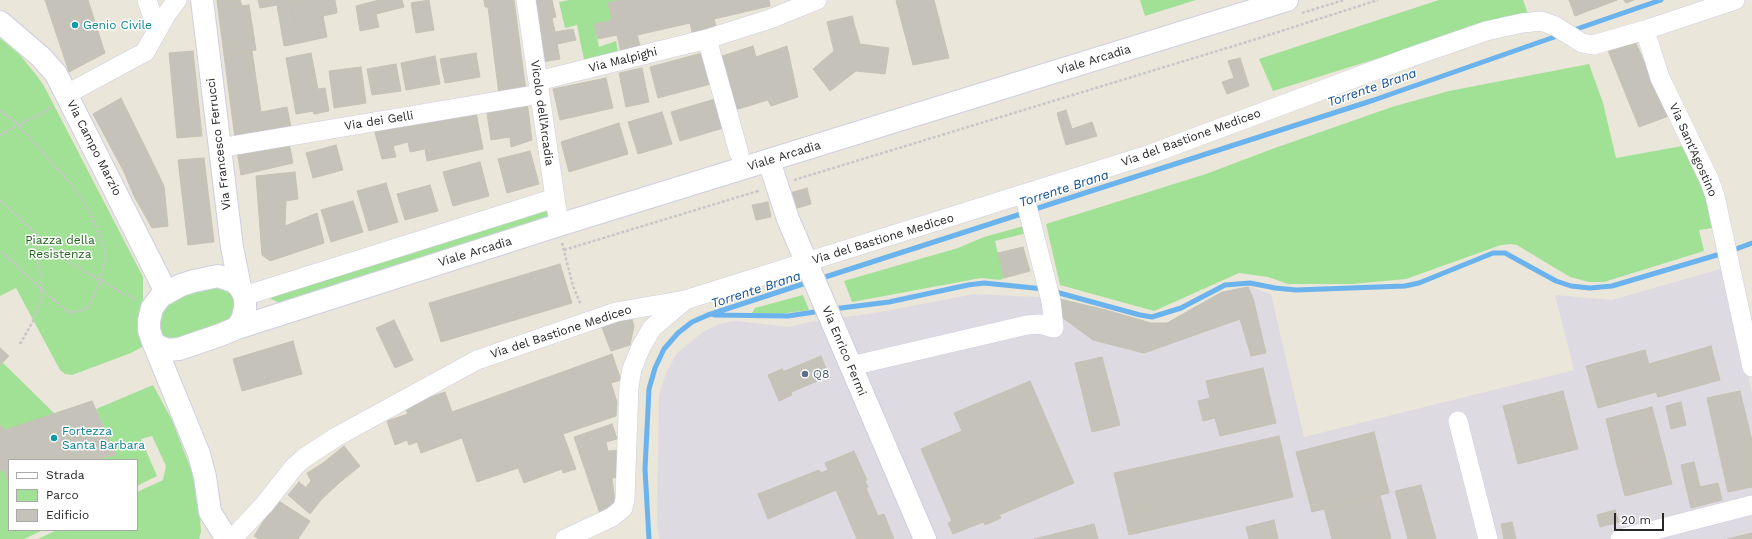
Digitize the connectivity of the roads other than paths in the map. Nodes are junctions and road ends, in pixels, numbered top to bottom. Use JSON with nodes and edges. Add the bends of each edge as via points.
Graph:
{"nodes":[{"id":1,"x":147,"y":0,"type":"edge"},
{"id":2,"x":177,"y":0,"type":"edge"},
{"id":3,"x":202,"y":0,"type":"edge"},
{"id":4,"x":526,"y":0,"type":"edge"},
{"id":5,"x":817,"y":0,"type":"edge"},
{"id":6,"x":1287,"y":0,"type":"edge"},
{"id":7,"x":1735,"y":0,"type":"edge"},
{"id":8,"x":0,"y":22,"type":"edge"},
{"id":9,"x":157,"y":30,"type":"junction"},
{"id":10,"x":1645,"y":30,"type":"junction"},
{"id":11,"x":707,"y":39,"type":"junction"},
{"id":12,"x":539,"y":87,"type":"junction"},
{"id":13,"x":60,"y":100,"type":"junction"},
{"id":14,"x":219,"y":148,"type":"junction"},
{"id":15,"x":739,"y":153,"type":"dead end"},
{"id":16,"x":769,"y":161,"type":"junction"},
{"id":17,"x":555,"y":198,"type":"junction"},
{"id":18,"x":1025,"y":199,"type":"junction"},
{"id":19,"x":560,"y":234,"type":"junction"},
{"id":20,"x":808,"y":267,"type":"junction"},
{"id":21,"x":166,"y":292,"type":"junction"},
{"id":22,"x":243,"y":293,"type":"junction"},
{"id":23,"x":685,"y":300,"type":"junction"},
{"id":24,"x":282,"y":313,"type":"junction"},
{"id":25,"x":237,"y":328,"type":"junction"},
{"id":26,"x":156,"y":345,"type":"junction"},
{"id":27,"x":191,"y":346,"type":"junction"},
{"id":28,"x":851,"y":366,"type":"junction"},
{"id":29,"x":1752,"y":367,"type":"edge"},
{"id":30,"x":170,"y":379,"type":"junction"},
{"id":31,"x":1458,"y":421,"type":"dead end"},
{"id":32,"x":1752,"y":505,"type":"edge"},
{"id":33,"x":227,"y":539,"type":"edge"},
{"id":34,"x":232,"y":539,"type":"edge"},
{"id":35,"x":565,"y":539,"type":"edge"},
{"id":36,"x":925,"y":539,"type":"edge"},
{"id":37,"x":1488,"y":539,"type":"edge"},
{"id":38,"x":1620,"y":539,"type":"edge"}],
"edges":[{"from":1,"to":9,"type":"street"},
{"from":2,"to":9,"type":"street"},
{"from":3,"to":14,"type":"street","name":"Via Francesco Ferrucci"},
{"from":4,"to":12,"type":"street","name":"Vicolo dell'Arcadia"},
{"from":5,"to":11,"type":"street","name":"Via Malpighi","via":[[770,19]]},
{"from":6,"to":16,"type":"street","name":"Viale Arcadia"},
{"from":7,"to":10,"type":"street"},
{"from":8,"to":13,"type":"street","name":"Via Campo Marzio","via":[[41,57],[56,74]]},
{"from":9,"to":13,"type":"street","via":[[145,52]]},
{"from":10,"to":18,"type":"street","name":"Via del Bastione Mediceo","via":[[1588,45],[1547,22],[1522,23],[1486,32],[1408,58]]},
{"from":10,"to":29,"type":"street","name":"Via Sant'Agostino","via":[[1660,78],[1715,196]]},
{"from":11,"to":12,"type":"street","name":"Via Malpighi"},
{"from":11,"to":15,"type":"street"},
{"from":12,"to":14,"type":"street","name":"Via dei Gelli"},
{"from":12,"to":17,"type":"street","name":"Vicolo dell'Arcadia"},
{"from":13,"to":21,"type":"street","name":"Via Campo Marzio"},
{"from":14,"to":22,"type":"street","name":"Via Francesco Ferrucci","via":[[232,247]]},
{"from":16,"to":19,"type":"street","name":"Viale Arcadia"},
{"from":16,"to":20,"type":"street","name":"Via Enrico Fermi","via":[[783,207]]},
{"from":17,"to":19,"type":"street","name":"Vicolo dell'Arcadia"},
{"from":17,"to":22,"type":"street"},
{"from":18,"to":20,"type":"street","name":"Via del Bastione Mediceo"},
{"from":18,"to":28,"type":"street","via":[[1051,301],[1054,328],[1039,324],[1027,325]]},
{"from":19,"to":24,"type":"street","name":"Viale Arcadia"},
{"from":20,"to":23,"type":"street","name":"Via del Bastione Mediceo"},
{"from":20,"to":28,"type":"street","name":"Via Enrico Fermi"},
{"from":21,"to":22,"type":"street","via":[[194,281],[218,276],[233,281]]},
{"from":21,"to":26,"type":"street","via":[[152,308],[149,321],[149,330]]},
{"from":22,"to":24,"type":"street"},
{"from":22,"to":25,"type":"street","via":[[243,318]]},
{"from":23,"to":34,"type":"street","name":"Via del Bastione Mediceo","via":[[630,309],[476,360],[336,437],[304,458]]},
{"from":23,"to":35,"type":"street","via":[[652,328],[632,369],[623,508],[612,517]]},
{"from":24,"to":25,"type":"street","name":"Viale Arcadia"},
{"from":25,"to":27,"type":"street"},
{"from":26,"to":27,"type":"street","via":[[172,350]]},
{"from":26,"to":30,"type":"street"},
{"from":27,"to":30,"type":"street","via":[[176,357],[171,366]]},
{"from":28,"to":36,"type":"street","name":"Via Enrico Fermi"},
{"from":30,"to":33,"type":"street","via":[[199,454],[210,512]]},
{"from":31,"to":37,"type":"street"},
{"from":32,"to":38,"type":"street"}]}
